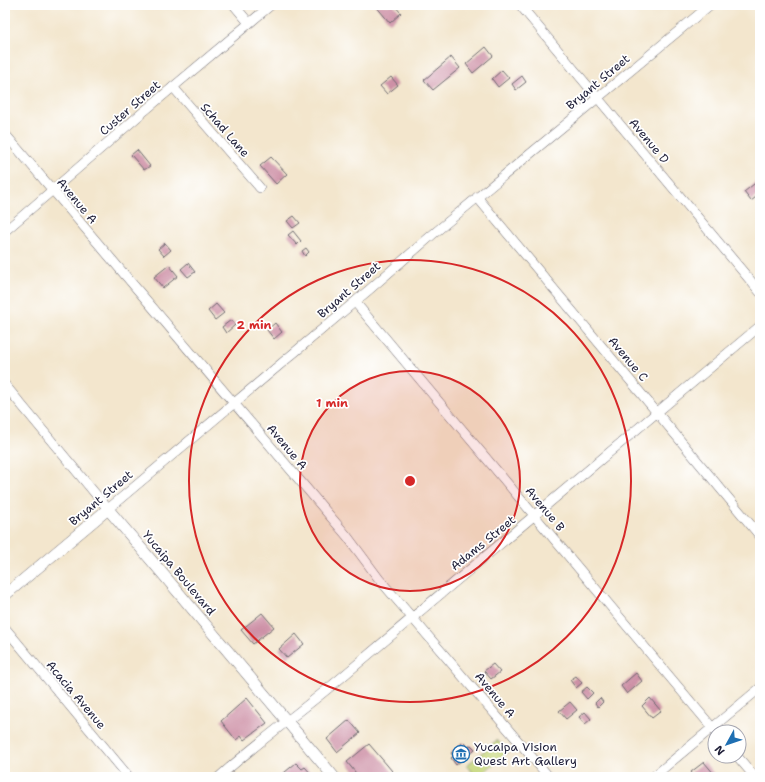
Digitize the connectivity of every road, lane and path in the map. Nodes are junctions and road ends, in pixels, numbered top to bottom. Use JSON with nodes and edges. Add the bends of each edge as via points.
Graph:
{"nodes":[{"id":1,"x":234,"y":5,"type":"edge"},
{"id":2,"x":271,"y":5,"type":"edge"},
{"id":3,"x":520,"y":5,"type":"edge"},
{"id":4,"x":710,"y":5,"type":"edge"},
{"id":5,"x":249,"y":23,"type":"junction"},
{"id":6,"x":173,"y":87,"type":"junction"},
{"id":7,"x":598,"y":98,"type":"junction"},
{"id":8,"x":5,"y":134,"type":"edge"},
{"id":9,"x":260,"y":188,"type":"dead end"},
{"id":10,"x":53,"y":191,"type":"junction"},
{"id":11,"x":477,"y":197,"type":"junction"},
{"id":12,"x":5,"y":231,"type":"edge"},
{"id":13,"x":760,"y":292,"type":"edge"},
{"id":14,"x":355,"y":302,"type":"junction"},
{"id":15,"x":760,"y":326,"type":"edge"},
{"id":16,"x":5,"y":385,"type":"edge"},
{"id":17,"x":234,"y":403,"type":"junction"},
{"id":18,"x":657,"y":412,"type":"junction"},
{"id":19,"x":108,"y":509,"type":"junction"},
{"id":20,"x":534,"y":516,"type":"junction"},
{"id":21,"x":760,"y":536,"type":"edge"},
{"id":22,"x":5,"y":595,"type":"edge"},
{"id":23,"x":413,"y":617,"type":"junction"},
{"id":24,"x":5,"y":628,"type":"edge"},
{"id":25,"x":760,"y":688,"type":"edge"},
{"id":26,"x":286,"y":721,"type":"junction"},
{"id":27,"x":709,"y":724,"type":"edge"},
{"id":28,"x":721,"y":724,"type":"edge"},
{"id":29,"x":707,"y":735,"type":"edge"},
{"id":30,"x":744,"y":764,"type":"edge"},
{"id":31,"x":129,"y":777,"type":"edge"},
{"id":32,"x":219,"y":777,"type":"edge"},
{"id":33,"x":334,"y":777,"type":"edge"},
{"id":34,"x":549,"y":777,"type":"edge"},
{"id":35,"x":653,"y":777,"type":"edge"},
{"id":36,"x":755,"y":777,"type":"edge"}],
"edges":[{"from":1,"to":5,"type":"street"},
{"from":2,"to":5,"type":"street","name":"Custer Street"},
{"from":3,"to":7,"type":"street","name":"Avenue D"},
{"from":4,"to":7,"type":"street","name":"Bryant Street"},
{"from":5,"to":6,"type":"street","name":"Custer Street"},
{"from":6,"to":9,"type":"street","name":"Schad Lane"},
{"from":6,"to":10,"type":"street","name":"Custer Street"},
{"from":7,"to":11,"type":"street","name":"Bryant Street"},
{"from":7,"to":13,"type":"street","name":"Avenue D"},
{"from":8,"to":10,"type":"street","name":"Avenue A"},
{"from":10,"to":12,"type":"street","name":"Custer Street"},
{"from":10,"to":17,"type":"street","name":"Avenue A"},
{"from":11,"to":14,"type":"street","name":"Bryant Street"},
{"from":11,"to":18,"type":"street","name":"Avenue C"},
{"from":14,"to":17,"type":"street","name":"Bryant Street"},
{"from":14,"to":20,"type":"street","name":"Avenue B"},
{"from":15,"to":18,"type":"street","name":"Adams Street"},
{"from":16,"to":19,"type":"street","name":"Yucaipa Boulevard"},
{"from":17,"to":19,"type":"street","name":"Bryant Street"},
{"from":17,"to":23,"type":"street","name":"Avenue A"},
{"from":18,"to":20,"type":"street","name":"Adams Street"},
{"from":18,"to":21,"type":"street","name":"Avenue C"},
{"from":19,"to":22,"type":"main road","name":"Bryant Street"},
{"from":19,"to":26,"type":"main road","name":"Yucaipa Boulevard"},
{"from":20,"to":23,"type":"street","name":"Adams Street"},
{"from":20,"to":27,"type":"street","name":"Avenue B"},
{"from":23,"to":26,"type":"street","name":"Adams Street"},
{"from":23,"to":34,"type":"street","name":"Avenue A"},
{"from":24,"to":31,"type":"street","name":"Acacia Avenue"},
{"from":25,"to":28,"type":"street"},
{"from":26,"to":32,"type":"street","name":"Adams Street"},
{"from":26,"to":33,"type":"main road","name":"Yucaipa Boulevard"},
{"from":29,"to":35,"type":"street"},
{"from":30,"to":36,"type":"street"}]}
